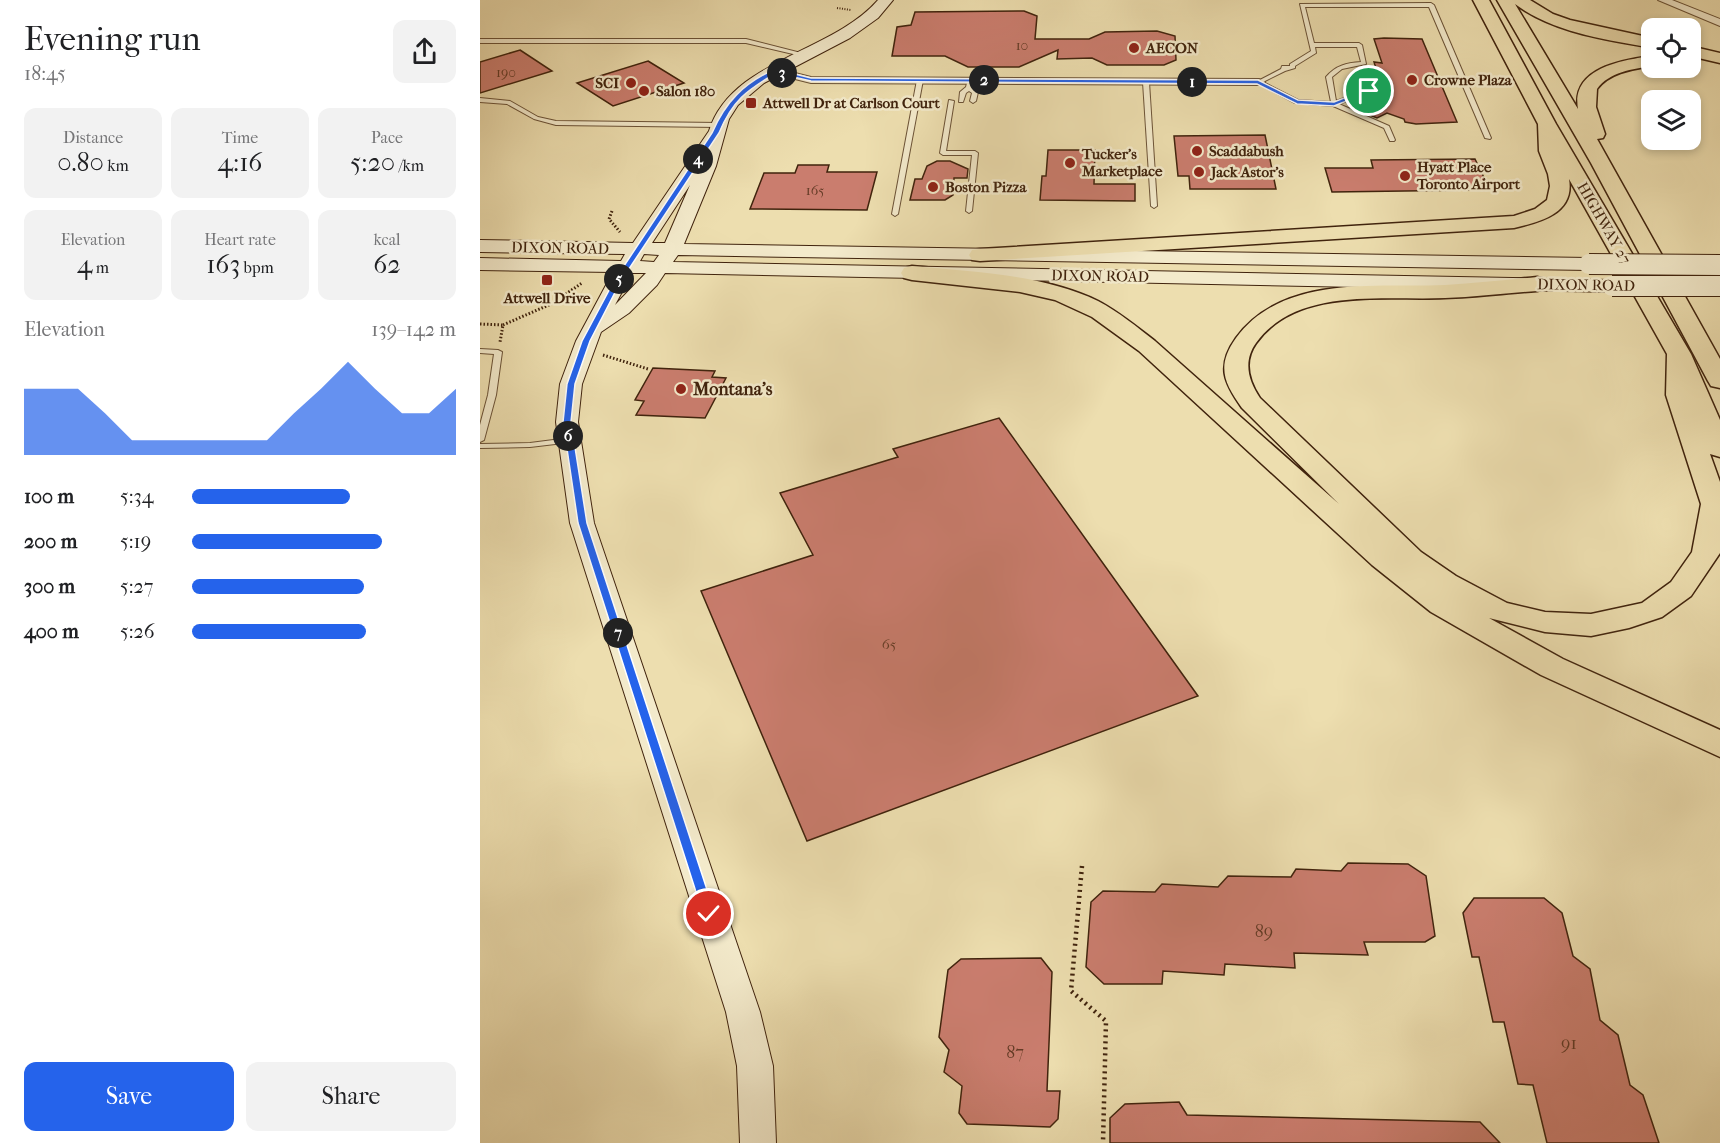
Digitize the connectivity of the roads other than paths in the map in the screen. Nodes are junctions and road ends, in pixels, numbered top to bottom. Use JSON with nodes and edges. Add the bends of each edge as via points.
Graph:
{"nodes":[{"id":1,"x":886,"y":0,"type":"edge"},
{"id":2,"x":1481,"y":0,"type":"edge"},
{"id":3,"x":1505,"y":0,"type":"edge"},
{"id":4,"x":1520,"y":0,"type":"edge"},
{"id":5,"x":1664,"y":0,"type":"edge"},
{"id":6,"x":1720,"y":23,"type":"edge"},
{"id":7,"x":1641,"y":40,"type":"edge"},
{"id":8,"x":480,"y":41,"type":"edge"},
{"id":9,"x":1312,"y":45,"type":"junction"},
{"id":10,"x":1701,"y":54,"type":"edge"},
{"id":11,"x":806,"y":55,"type":"junction"},
{"id":12,"x":1720,"y":58,"type":"edge"},
{"id":13,"x":1641,"y":62,"type":"edge"},
{"id":14,"x":1364,"y":63,"type":"junction"},
{"id":15,"x":1701,"y":63,"type":"edge"},
{"id":16,"x":1720,"y":66,"type":"edge"},
{"id":17,"x":775,"y":71,"type":"junction"},
{"id":18,"x":1365,"y":71,"type":"dead end"},
{"id":19,"x":920,"y":80,"type":"junction"},
{"id":20,"x":1146,"y":82,"type":"junction"},
{"id":21,"x":1258,"y":82,"type":"junction"},
{"id":22,"x":970,"y":84,"type":"junction"},
{"id":23,"x":1369,"y":86,"type":"dead end"},
{"id":24,"x":480,"y":100,"type":"edge"},
{"id":25,"x":951,"y":101,"type":"dead end"},
{"id":26,"x":961,"y":101,"type":"dead end"},
{"id":27,"x":973,"y":101,"type":"dead end"},
{"id":28,"x":1334,"y":104,"type":"junction"},
{"id":29,"x":1547,"y":123,"type":"junction"},
{"id":30,"x":717,"y":129,"type":"junction"},
{"id":31,"x":1488,"y":138,"type":"dead end"},
{"id":32,"x":1392,"y":140,"type":"dead end"},
{"id":33,"x":1601,"y":163,"type":"junction"},
{"id":34,"x":1154,"y":206,"type":"dead end"},
{"id":35,"x":969,"y":211,"type":"dead end"},
{"id":36,"x":895,"y":214,"type":"dead end"},
{"id":37,"x":480,"y":246,"type":"edge"},
{"id":38,"x":639,"y":249,"type":"junction"},
{"id":39,"x":672,"y":249,"type":"junction"},
{"id":40,"x":980,"y":255,"type":"junction"},
{"id":41,"x":480,"y":264,"type":"edge"},
{"id":42,"x":1720,"y":265,"type":"edge"},
{"id":43,"x":626,"y":267,"type":"junction"},
{"id":44,"x":660,"y":267,"type":"junction"},
{"id":45,"x":912,"y":273,"type":"junction"},
{"id":46,"x":1537,"y":284,"type":"junction"},
{"id":47,"x":1720,"y":286,"type":"edge"},
{"id":48,"x":588,"y":340,"type":"junction"},
{"id":49,"x":480,"y":351,"type":"edge"},
{"id":50,"x":1679,"y":354,"type":"junction"},
{"id":51,"x":1718,"y":374,"type":"edge"},
{"id":52,"x":480,"y":440,"type":"edge"},
{"id":53,"x":569,"y":440,"type":"junction"},
{"id":54,"x":480,"y":446,"type":"edge"},
{"id":55,"x":1720,"y":449,"type":"edge"},
{"id":56,"x":1720,"y":744,"type":"edge"},
{"id":57,"x":758,"y":1143,"type":"edge"}],
"edges":[{"from":1,"to":11,"type":"main road","via":[[845,35]]},
{"from":2,"to":29,"type":"main road","name":"HIGHWAY 27"},
{"from":3,"to":33,"type":"main road","name":"HIGHWAY 27"},
{"from":4,"to":7,"type":"main road","via":[[1554,19]]},
{"from":5,"to":6,"type":"street"},
{"from":8,"to":11,"type":"lane","via":[[746,41]]},
{"from":9,"to":14,"type":"lane","via":[[1359,45]]},
{"from":9,"to":21,"type":"lane","via":[[1314,52],[1293,67]]},
{"from":9,"to":31,"type":"lane","via":[[1302,5],[1431,5]]},
{"from":10,"to":12,"type":"main road"},
{"from":11,"to":17,"type":"main road"},
{"from":13,"to":33,"type":"main road","via":[[1599,77],[1586,95]]},
{"from":14,"to":18,"type":"lane"},
{"from":14,"to":28,"type":"lane","via":[[1334,69],[1329,77]]},
{"from":15,"to":16,"type":"main road"},
{"from":17,"to":19,"type":"street","via":[[811,80]]},
{"from":17,"to":30,"type":"main road","via":[[743,91],[724,113]]},
{"from":19,"to":22,"type":"street"},
{"from":19,"to":36,"type":"lane"},
{"from":20,"to":21,"type":"street"},
{"from":20,"to":22,"type":"street"},
{"from":20,"to":34,"type":"lane"},
{"from":21,"to":28,"type":"lane","via":[[1297,102]]},
{"from":22,"to":26,"type":"lane"},
{"from":22,"to":27,"type":"lane","via":[[975,92]]},
{"from":23,"to":28,"type":"lane","via":[[1369,91]]},
{"from":24,"to":30,"type":"lane","via":[[508,102],[536,118],[556,123]]},
{"from":25,"to":35,"type":"lane","via":[[943,153],[975,153]]},
{"from":28,"to":32,"type":"lane","via":[[1387,127]]},
{"from":29,"to":40,"type":"main road","via":[[1548,149],[1559,176],[1559,196],[1548,211],[1534,218]]},
{"from":29,"to":50,"type":"main road","name":"HIGHWAY 27"},
{"from":30,"to":38,"type":"main road"},
{"from":30,"to":39,"type":"main road","via":[[707,166]]},
{"from":33,"to":51,"type":"main road","name":"HIGHWAY 27"},
{"from":37,"to":38,"type":"main road","name":"DIXON ROAD"},
{"from":38,"to":39,"type":"main road","name":"DIXON ROAD"},
{"from":38,"to":43,"type":"main road"},
{"from":39,"to":40,"type":"main road","name":"DIXON ROAD"},
{"from":39,"to":44,"type":"main road"},
{"from":40,"to":42,"type":"main road","name":"DIXON ROAD","bridge":true},
{"from":41,"to":43,"type":"main road","name":"DIXON ROAD"},
{"from":43,"to":44,"type":"main road","name":"DIXON ROAD"},
{"from":43,"to":48,"type":"main road"},
{"from":44,"to":45,"type":"main road","name":"DIXON ROAD"},
{"from":44,"to":48,"type":"main road"},
{"from":45,"to":46,"type":"main road","name":"DIXON ROAD"},
{"from":45,"to":56,"type":"main road","via":[[998,282],[1059,294],[1111,318],[1148,346],[1382,558],[1441,605],[1552,667]]},
{"from":46,"to":47,"type":"main road","name":"DIXON ROAD","bridge":true},
{"from":46,"to":50,"type":"main road","via":[[1335,295],[1284,309],[1262,320],[1245,339],[1235,358],[1241,390],[1411,559],[1446,583],[1499,611],[1545,622],[1591,625],[1652,610],[1681,589],[1706,553],[1714,504],[1678,396]]},
{"from":48,"to":53,"type":"main road","via":[[571,384]]},
{"from":49,"to":52,"type":"lane","via":[[498,352]]},
{"from":50,"to":55,"type":"main road","name":"HIGHWAY 27"},
{"from":53,"to":54,"type":"lane"},
{"from":53,"to":57,"type":"main road","via":[[582,523],[743,1012],[756,1066]]}]}
